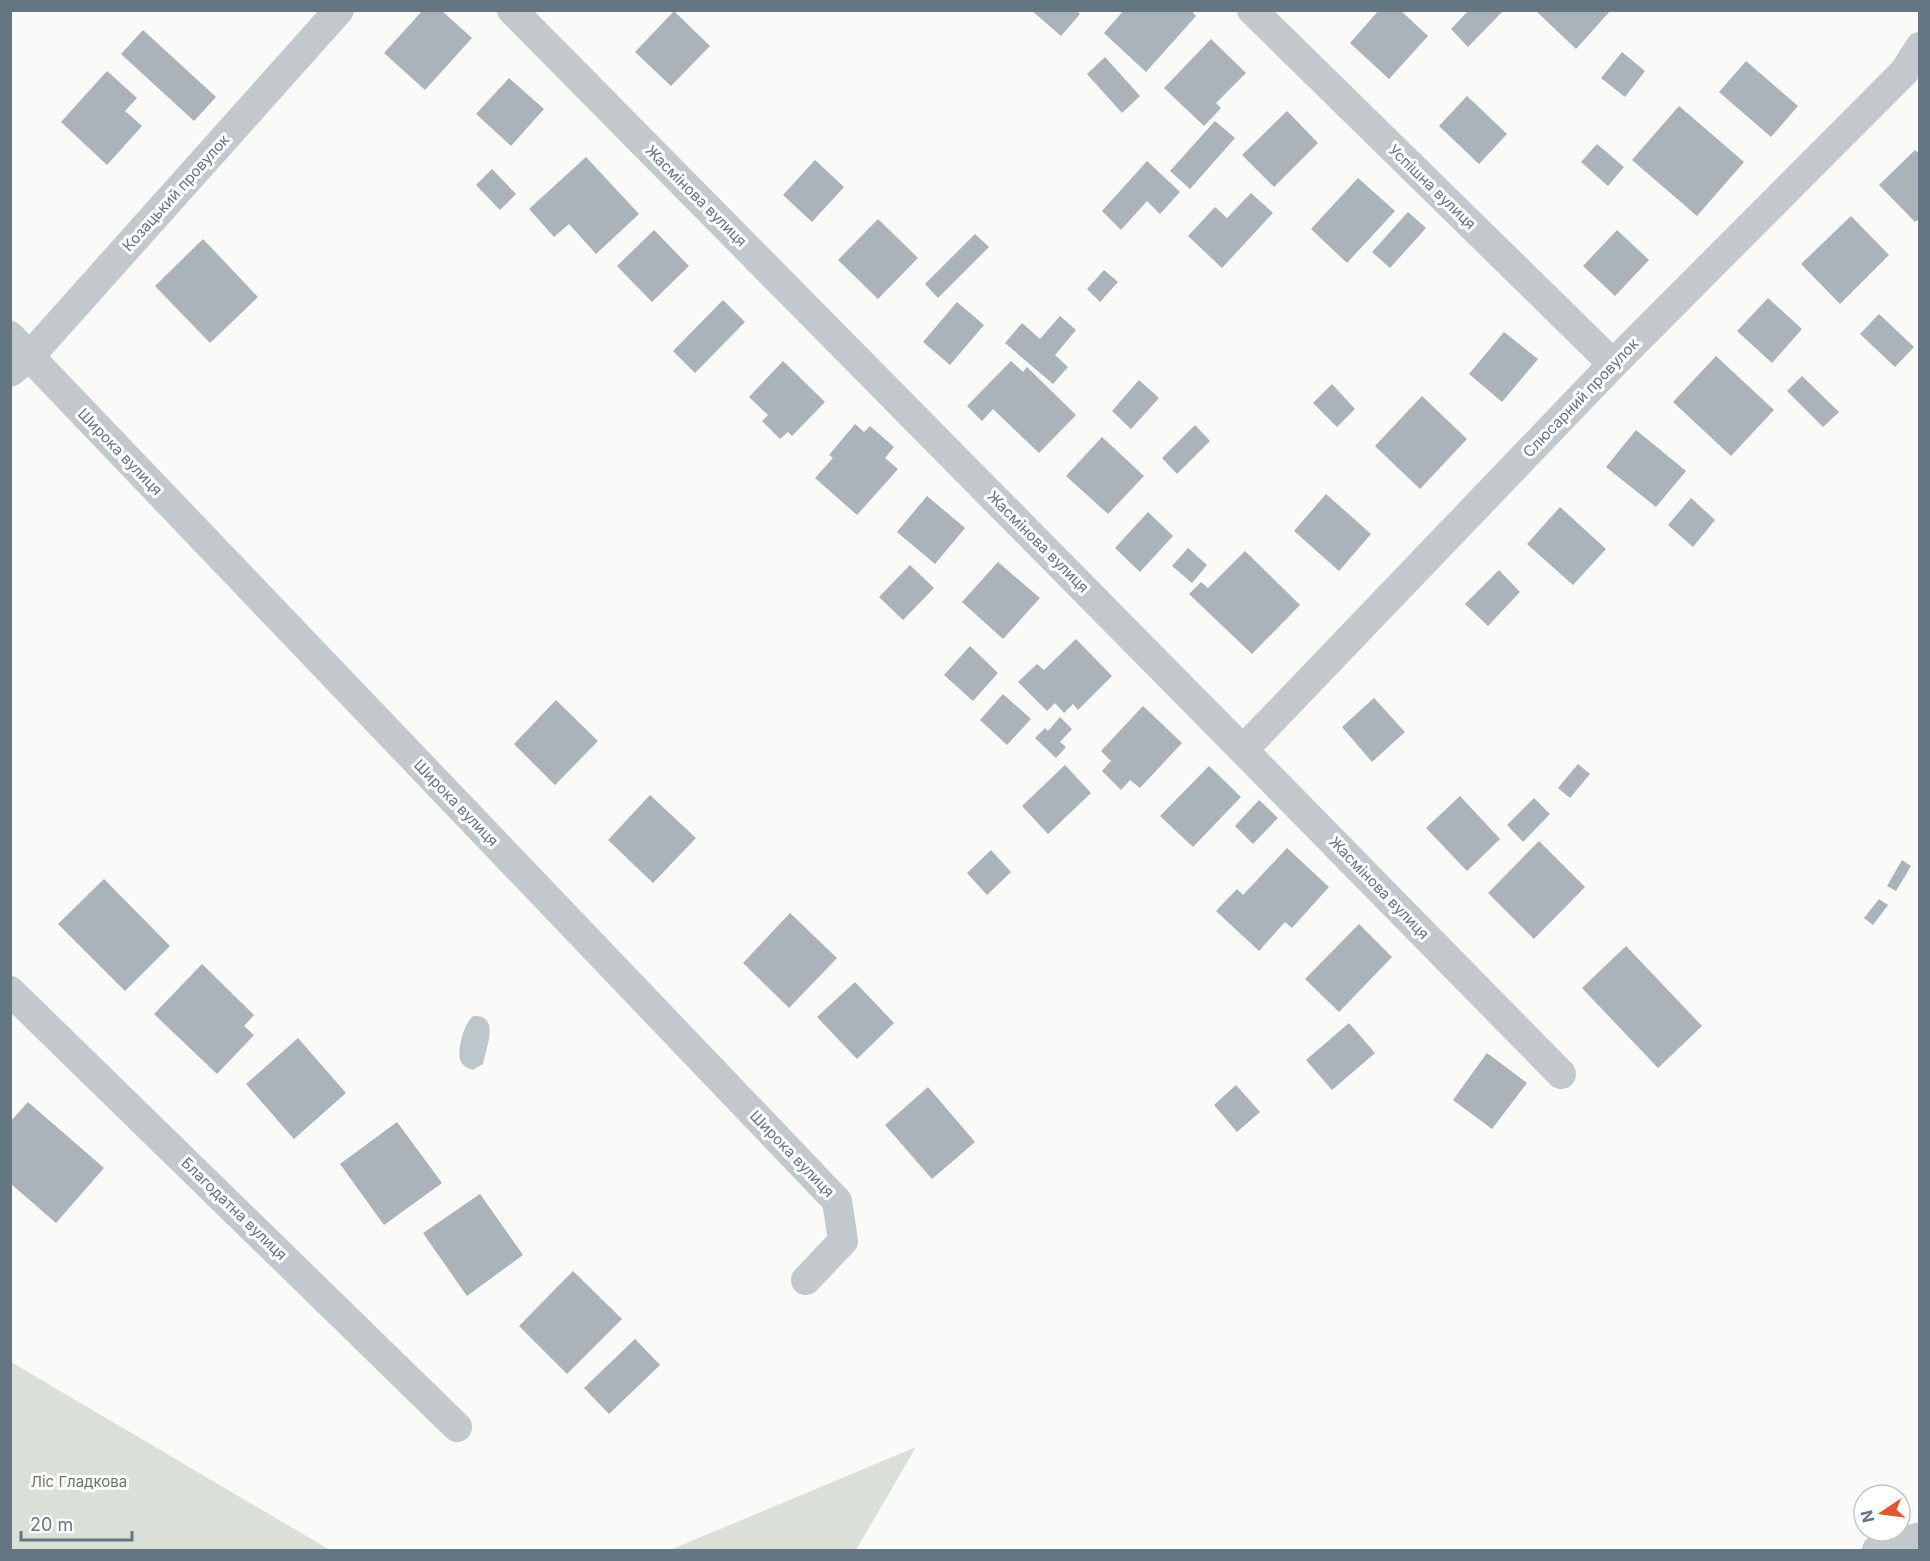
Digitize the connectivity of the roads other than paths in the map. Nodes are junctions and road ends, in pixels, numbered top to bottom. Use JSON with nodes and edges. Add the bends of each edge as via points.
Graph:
{"nodes":[{"id":1,"x":339,"y":10,"type":"edge"},
{"id":2,"x":512,"y":10,"type":"edge"},
{"id":3,"x":1252,"y":10,"type":"edge"},
{"id":4,"x":1920,"y":47,"type":"edge"},
{"id":5,"x":17,"y":355,"type":"edge"},
{"id":6,"x":1613,"y":364,"type":"junction"},
{"id":7,"x":1243,"y":750,"type":"junction"},
{"id":8,"x":10,"y":991,"type":"edge"},
{"id":9,"x":1561,"y":1074,"type":"dead end"},
{"id":10,"x":806,"y":1280,"type":"dead end"},
{"id":11,"x":457,"y":1427,"type":"dead end"},
{"id":12,"x":1920,"y":1538,"type":"edge"},
{"id":13,"x":1877,"y":1551,"type":"edge"}],
"edges":[{"from":1,"to":5,"type":"street","name":"Козацький провулок"},
{"from":2,"to":7,"type":"street","name":"Жасмінова вулиця"},
{"from":3,"to":6,"type":"street","name":"Успішна вулиця"},
{"from":4,"to":6,"type":"street","name":"Слюсарний провулок","via":[[1904,72]]},
{"from":5,"to":10,"type":"street","name":"Широка вулиця","via":[[837,1201],[843,1241]]},
{"from":6,"to":7,"type":"street","name":"Слюсарний провулок"},
{"from":7,"to":9,"type":"street","name":"Жасмінова вулиця"},
{"from":8,"to":11,"type":"street","name":"Благодатна вулиця"},
{"from":12,"to":13,"type":"street"}]}
